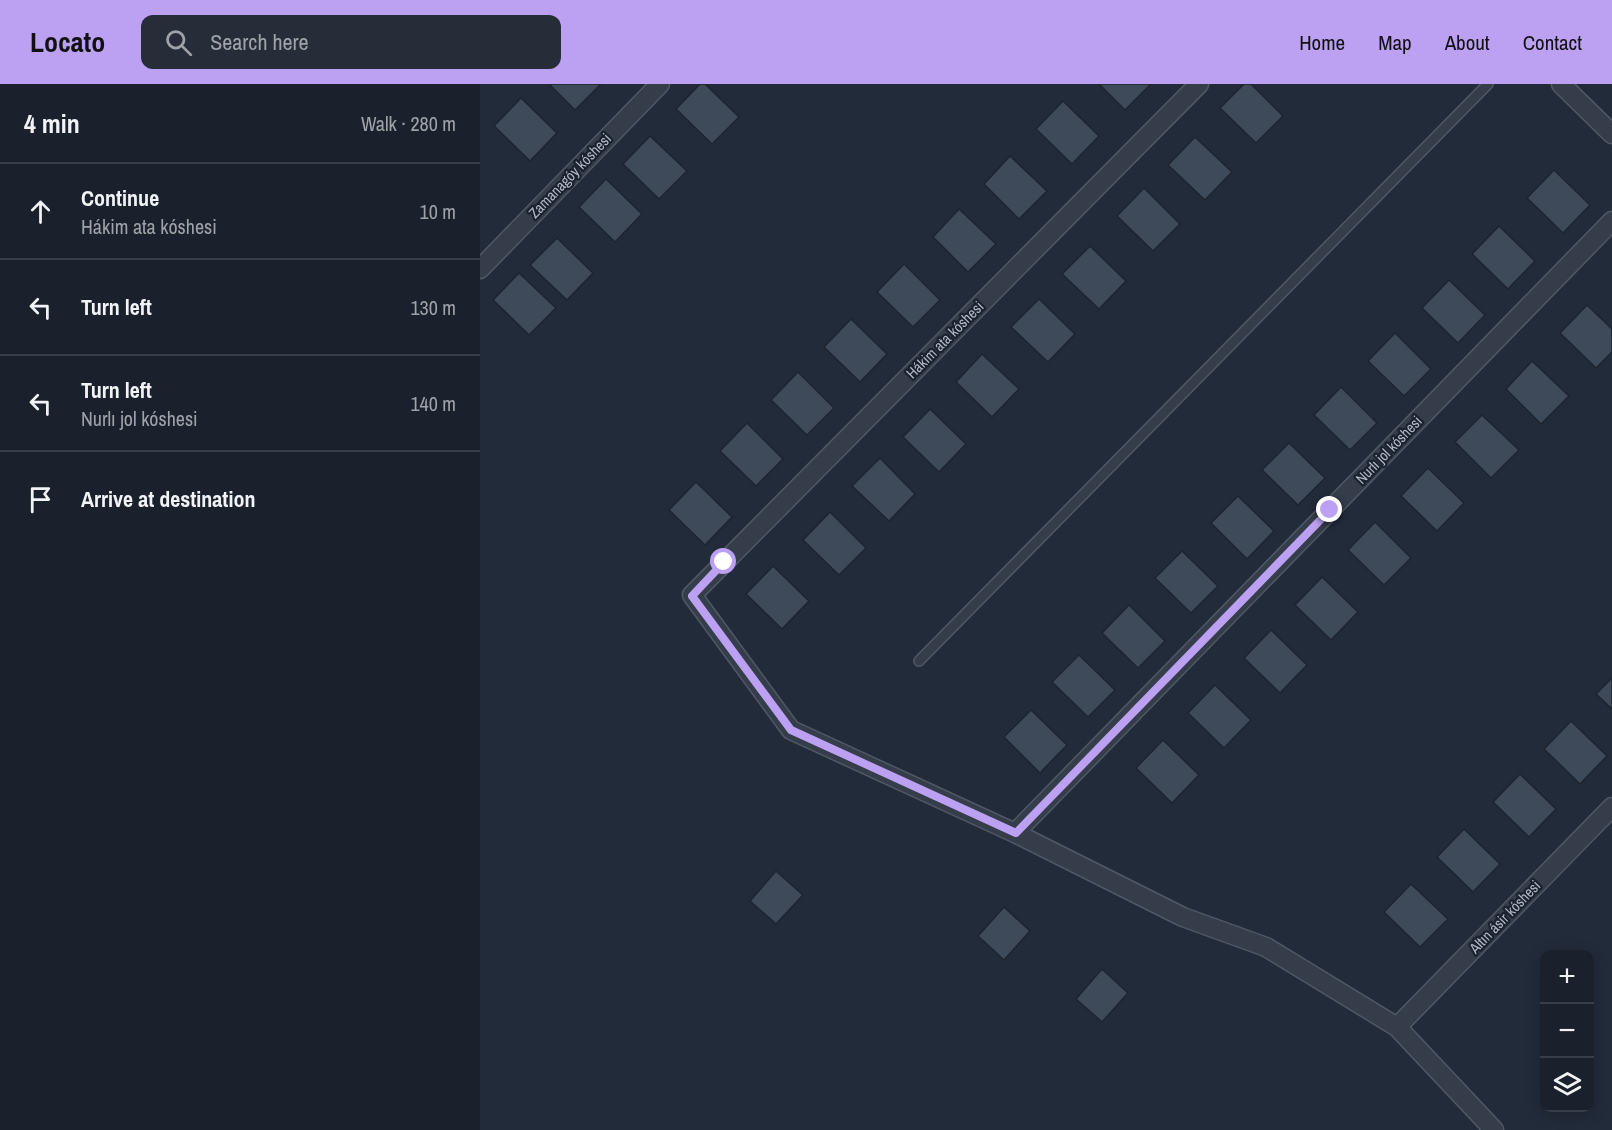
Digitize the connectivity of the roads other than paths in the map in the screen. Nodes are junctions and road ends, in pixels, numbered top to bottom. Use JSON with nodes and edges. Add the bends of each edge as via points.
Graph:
{"nodes":[{"id":1,"x":660,"y":84,"type":"edge"},
{"id":2,"x":1199,"y":84,"type":"edge"},
{"id":3,"x":1488,"y":84,"type":"edge"},
{"id":4,"x":1561,"y":84,"type":"edge"},
{"id":5,"x":1612,"y":134,"type":"edge"},
{"id":6,"x":1612,"y":221,"type":"edge"},
{"id":7,"x":480,"y":268,"type":"edge"},
{"id":8,"x":918,"y":661,"type":"dead end"},
{"id":9,"x":1612,"y":807,"type":"edge"},
{"id":10,"x":1016,"y":833,"type":"junction"},
{"id":11,"x":1397,"y":1027,"type":"junction"},
{"id":12,"x":1494,"y":1130,"type":"edge"}],
"edges":[{"from":1,"to":7,"type":"street","name":"Zamanagóy kóshesi"},
{"from":2,"to":10,"type":"street","name":"Hákim ata kóshesi","via":[[692,596],[791,730]]},
{"from":3,"to":8,"type":"lane"},
{"from":4,"to":5,"type":"street"},
{"from":6,"to":10,"type":"street","name":"Nurlı jol kóshesi"},
{"from":9,"to":11,"type":"street","name":"Altın ásir kóshesi"},
{"from":10,"to":11,"type":"street","via":[[1183,917],[1266,947]]},
{"from":11,"to":12,"type":"street"}]}
